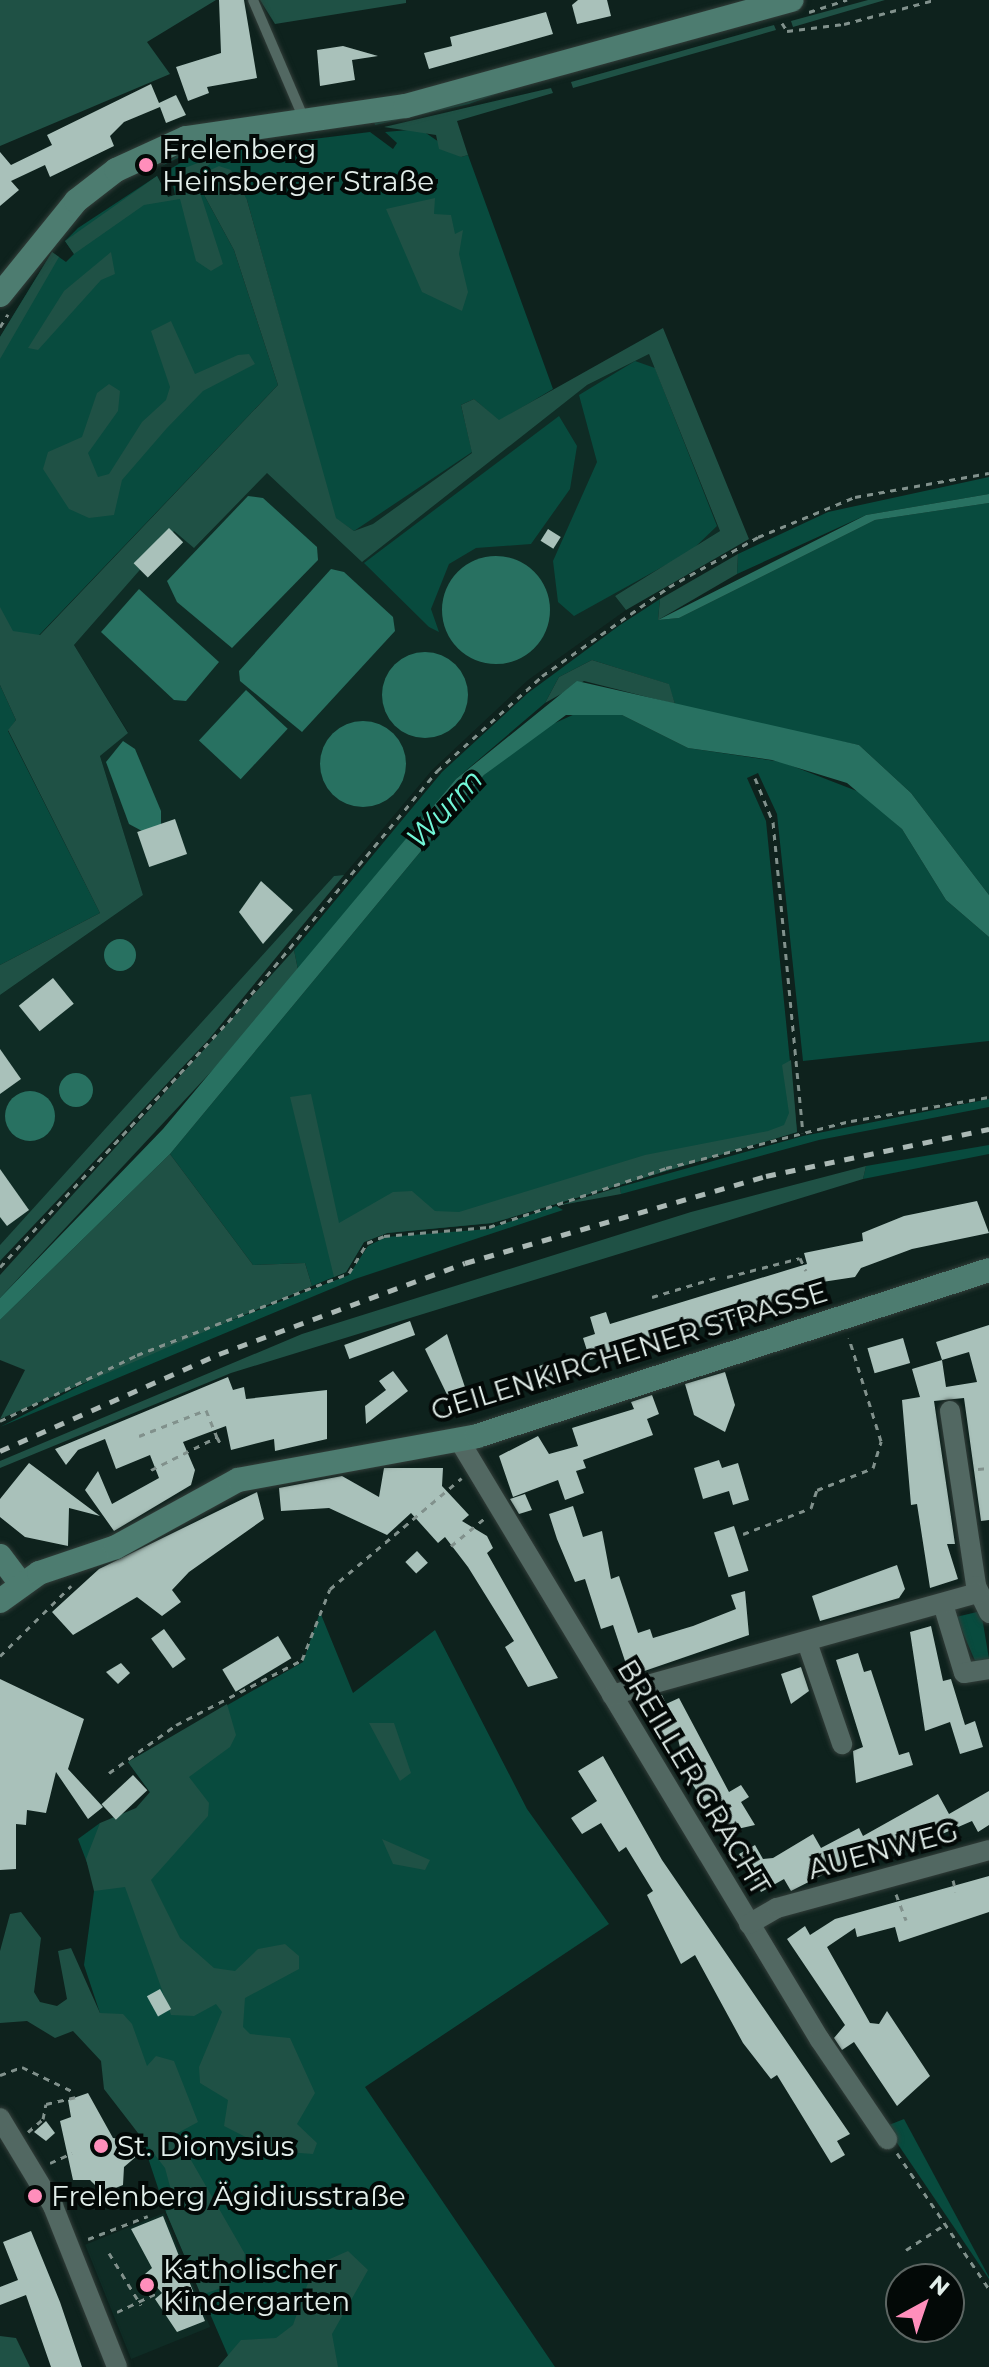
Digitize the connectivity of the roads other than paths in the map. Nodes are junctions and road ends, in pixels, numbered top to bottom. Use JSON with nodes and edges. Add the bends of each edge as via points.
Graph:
{"nodes":[{"id":1,"x":253,"y":0,"type":"edge"},
{"id":2,"x":784,"y":2,"type":"edge"},
{"id":3,"x":304,"y":121,"type":"junction"},
{"id":4,"x":0,"y":295,"type":"edge"},
{"id":5,"x":989,"y":1270,"type":"edge"},
{"id":6,"x":950,"y":1411,"type":"dead end"},
{"id":7,"x":459,"y":1440,"type":"junction"},
{"id":8,"x":0,"y":1556,"type":"edge"},
{"id":9,"x":20,"y":1583,"type":"junction"},
{"id":10,"x":978,"y":1593,"type":"junction"},
{"id":11,"x":0,"y":1601,"type":"edge"},
{"id":12,"x":943,"y":1604,"type":"junction"},
{"id":13,"x":989,"y":1613,"type":"edge"},
{"id":14,"x":808,"y":1645,"type":"junction"},
{"id":15,"x":989,"y":1669,"type":"edge"},
{"id":16,"x":612,"y":1695,"type":"junction"},
{"id":17,"x":842,"y":1744,"type":"dead end"},
{"id":18,"x":989,"y":1850,"type":"edge"},
{"id":19,"x":749,"y":1924,"type":"junction"},
{"id":20,"x":0,"y":2118,"type":"edge"},
{"id":21,"x":887,"y":2139,"type":"road end"},
{"id":22,"x":117,"y":2367,"type":"edge"}],
"edges":[{"from":1,"to":3,"type":"lane"},
{"from":2,"to":3,"type":"main road","via":[[406,106]]},
{"from":3,"to":4,"type":"main road","via":[[220,129],[116,170],[47,230]]},
{"from":5,"to":7,"type":"main road","name":"GEILENKIRCHENER STRASSE"},
{"from":6,"to":10,"type":"street"},
{"from":7,"to":9,"type":"main road","name":"GEILENKIRCHENER STRASSE","via":[[238,1480],[76,1561]]},
{"from":7,"to":16,"type":"street","name":"BREILLER GRACHT"},
{"from":8,"to":9,"type":"main road"},
{"from":9,"to":11,"type":"main road","name":"GEILENKIRCHENER STRASSE"},
{"from":10,"to":12,"type":"street"},
{"from":10,"to":13,"type":"street"},
{"from":12,"to":14,"type":"street"},
{"from":12,"to":15,"type":"street","via":[[964,1673]]},
{"from":14,"to":16,"type":"street"},
{"from":14,"to":17,"type":"street"},
{"from":16,"to":19,"type":"street","name":"BREILLER GRACHT"},
{"from":18,"to":19,"type":"street","name":"AUENWEG","via":[[777,1908]]},
{"from":19,"to":21,"type":"street","name":"BREILLER GRACHT"},
{"from":20,"to":22,"type":"street","via":[[69,2246]]}]}
